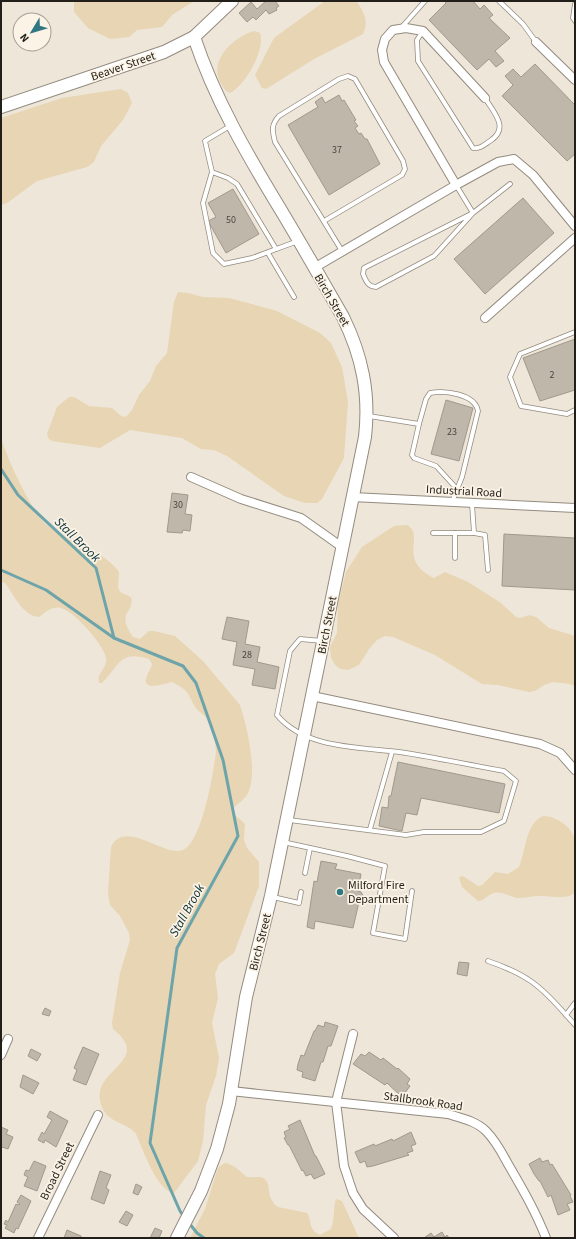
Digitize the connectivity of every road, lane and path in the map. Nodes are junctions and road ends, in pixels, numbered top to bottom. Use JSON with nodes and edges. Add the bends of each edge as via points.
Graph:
{"nodes":[{"id":1,"x":232,"y":1,"type":"edge"},
{"id":2,"x":424,"y":1,"type":"edge"},
{"id":3,"x":499,"y":1,"type":"edge"},
{"id":4,"x":575,"y":4,"type":"edge"},
{"id":5,"x":575,"y":21,"type":"edge"},
{"id":6,"x":400,"y":29,"type":"junction"},
{"id":7,"x":423,"y":32,"type":"junction"},
{"id":8,"x":194,"y":37,"type":"junction"},
{"id":9,"x":536,"y":42,"type":"joint"},
{"id":10,"x":575,"y":80,"type":"edge"},
{"id":11,"x":485,"y":98,"type":"joint"},
{"id":12,"x":1,"y":107,"type":"edge"},
{"id":13,"x":232,"y":125,"type":"junction"},
{"id":14,"x":212,"y":172,"type":"junction"},
{"id":15,"x":510,"y":184,"type":"dead end"},
{"id":16,"x":456,"y":185,"type":"junction"},
{"id":17,"x":473,"y":213,"type":"junction"},
{"id":18,"x":324,"y":221,"type":"junction"},
{"id":19,"x":575,"y":226,"type":"edge"},
{"id":20,"x":575,"y":238,"type":"edge"},
{"id":21,"x":298,"y":241,"type":"junction"},
{"id":22,"x":276,"y":249,"type":"junction"},
{"id":23,"x":342,"y":251,"type":"junction"},
{"id":24,"x":268,"y":252,"type":"junction"},
{"id":25,"x":314,"y":268,"type":"junction"},
{"id":26,"x":294,"y":297,"type":"dead end"},
{"id":27,"x":485,"y":318,"type":"dead end"},
{"id":28,"x":575,"y":332,"type":"edge"},
{"id":29,"x":575,"y":410,"type":"edge"},
{"id":30,"x":367,"y":415,"type":"junction"},
{"id":31,"x":419,"y":424,"type":"junction"},
{"id":32,"x":191,"y":476,"type":"dead end"},
{"id":33,"x":458,"y":490,"type":"junction"},
{"id":34,"x":352,"y":497,"type":"junction"},
{"id":35,"x":452,"y":503,"type":"junction"},
{"id":36,"x":472,"y":504,"type":"junction"},
{"id":37,"x":575,"y":508,"type":"edge"},
{"id":38,"x":433,"y":533,"type":"dead end"},
{"id":39,"x":455,"y":533,"type":"junction"},
{"id":40,"x":474,"y":533,"type":"junction"},
{"id":41,"x":342,"y":547,"type":"junction"},
{"id":42,"x":455,"y":558,"type":"dead end"},
{"id":43,"x":488,"y":570,"type":"dead end"},
{"id":44,"x":324,"y":641,"type":"junction"},
{"id":45,"x":312,"y":696,"type":"junction"},
{"id":46,"x":304,"y":735,"type":"junction"},
{"id":47,"x":392,"y":752,"type":"junction"},
{"id":48,"x":575,"y":770,"type":"edge"},
{"id":49,"x":287,"y":819,"type":"junction"},
{"id":50,"x":370,"y":829,"type":"junction"},
{"id":51,"x":282,"y":842,"type":"junction"},
{"id":52,"x":310,"y":848,"type":"junction"},
{"id":53,"x":305,"y":873,"type":"dead end"},
{"id":54,"x":412,"y":891,"type":"dead end"},
{"id":55,"x":301,"y":892,"type":"dead end"},
{"id":56,"x":271,"y":896,"type":"junction"},
{"id":57,"x":488,"y":961,"type":"dead end"},
{"id":58,"x":575,"y":1003,"type":"edge"},
{"id":59,"x":566,"y":1015,"type":"junction"},
{"id":60,"x":575,"y":1025,"type":"edge"},
{"id":61,"x":353,"y":1034,"type":"dead end"},
{"id":62,"x":8,"y":1040,"type":"dead end"},
{"id":63,"x":1,"y":1055,"type":"edge"},
{"id":64,"x":232,"y":1091,"type":"junction"},
{"id":65,"x":336,"y":1102,"type":"junction"},
{"id":66,"x":98,"y":1115,"type":"dead end"},
{"id":67,"x":38,"y":1238,"type":"edge"},
{"id":68,"x":177,"y":1238,"type":"edge"},
{"id":69,"x":394,"y":1238,"type":"edge"},
{"id":70,"x":546,"y":1238,"type":"edge"}],
"edges":[{"from":1,"to":8,"type":"street","name":"Beaver Street"},
{"from":2,"to":6,"type":"lane"},
{"from":3,"to":9,"type":"lane","via":[[523,24]]},
{"from":4,"to":5,"type":"lane"},
{"from":6,"to":7,"type":"street"},
{"from":6,"to":16,"type":"street","via":[[393,30],[385,39],[382,50],[384,62]]},
{"from":7,"to":11,"type":"street"},
{"from":7,"to":11,"type":"lane","via":[[417,40],[418,61],[472,148],[479,148],[496,137],[500,129],[498,119]]},
{"from":8,"to":12,"type":"street","name":"Beaver Street","via":[[147,58]]},
{"from":8,"to":13,"type":"street","name":"Birch Street","via":[[203,65]]},
{"from":9,"to":10,"type":"street"},
{"from":13,"to":14,"type":"lane","via":[[205,141]]},
{"from":13,"to":21,"type":"street","name":"Birch Street"},
{"from":14,"to":22,"type":"lane","via":[[237,184]]},
{"from":14,"to":24,"type":"lane","via":[[203,203],[213,253],[224,264]]},
{"from":15,"to":17,"type":"lane"},
{"from":16,"to":17,"type":"lane"},
{"from":16,"to":19,"type":"street","via":[[498,162],[514,159],[533,175]]},
{"from":16,"to":23,"type":"street"},
{"from":17,"to":17,"type":"lane","via":[[364,268],[366,282],[376,287],[434,256]]},
{"from":18,"to":18,"type":"lane","via":[[275,142],[272,129],[279,116],[348,76],[355,79],[405,168],[402,175]]},
{"from":18,"to":23,"type":"lane"},
{"from":20,"to":27,"type":"street"},
{"from":21,"to":22,"type":"lane"},
{"from":21,"to":25,"type":"street","name":"Birch Street"},
{"from":22,"to":24,"type":"lane"},
{"from":23,"to":25,"type":"street"},
{"from":24,"to":26,"type":"lane"},
{"from":25,"to":30,"type":"street","name":"Birch Street","via":[[356,345],[364,371]]},
{"from":28,"to":29,"type":"lane","via":[[520,354],[510,377],[521,406],[567,414]]},
{"from":30,"to":31,"type":"lane"},
{"from":30,"to":34,"type":"street","name":"Birch Street"},
{"from":31,"to":33,"type":"lane","via":[[412,455],[436,466]]},
{"from":31,"to":33,"type":"lane","via":[[430,393],[443,392],[474,401],[478,411]]},
{"from":32,"to":41,"type":"street","via":[[241,499],[301,518]]},
{"from":33,"to":35,"type":"lane"},
{"from":34,"to":35,"type":"street","name":"Industrial Road"},
{"from":34,"to":41,"type":"street","name":"Birch Street"},
{"from":35,"to":36,"type":"street","name":"Industrial Road"},
{"from":36,"to":37,"type":"street","name":"Industrial Road"},
{"from":36,"to":40,"type":"lane"},
{"from":38,"to":39,"type":"lane"},
{"from":39,"to":40,"type":"lane"},
{"from":39,"to":42,"type":"lane"},
{"from":40,"to":43,"type":"lane","via":[[485,536]]},
{"from":41,"to":44,"type":"street","name":"Birch Street"},
{"from":44,"to":45,"type":"street","name":"Birch Street"},
{"from":44,"to":46,"type":"lane","via":[[300,639],[290,651],[277,715],[283,722]]},
{"from":45,"to":46,"type":"street","name":"Birch Street"},
{"from":45,"to":48,"type":"street","via":[[540,744],[560,753]]},
{"from":46,"to":47,"type":"lane","via":[[334,744]]},
{"from":46,"to":49,"type":"street","name":"Birch Street"},
{"from":47,"to":50,"type":"lane"},
{"from":47,"to":50,"type":"lane","via":[[504,771],[516,781],[504,821],[481,832],[424,832],[406,835]]},
{"from":49,"to":50,"type":"lane"},
{"from":49,"to":51,"type":"street","name":"Birch Street"},
{"from":51,"to":52,"type":"lane"},
{"from":51,"to":56,"type":"street","name":"Birch Street"},
{"from":52,"to":53,"type":"lane"},
{"from":52,"to":54,"type":"lane","via":[[385,866],[374,933],[405,939]]},
{"from":55,"to":56,"type":"lane","via":[[298,903]]},
{"from":56,"to":64,"type":"street","name":"Birch Street","via":[[246,997]]},
{"from":57,"to":59,"type":"lane","via":[[514,970],[534,982]]},
{"from":58,"to":59,"type":"lane"},
{"from":59,"to":60,"type":"lane"},
{"from":61,"to":65,"type":"street"},
{"from":62,"to":63,"type":"street"},
{"from":64,"to":65,"type":"street","name":"Stallbrook Road"},
{"from":64,"to":68,"type":"street","name":"Birch Street","via":[[217,1149],[201,1191]]},
{"from":65,"to":69,"type":"street","via":[[344,1166],[353,1193],[363,1209]]},
{"from":65,"to":70,"type":"street","name":"Stallbrook Road","via":[[448,1114],[467,1120],[486,1131],[497,1144],[520,1185]]},
{"from":66,"to":67,"type":"street","name":"Broad Street"}]}
